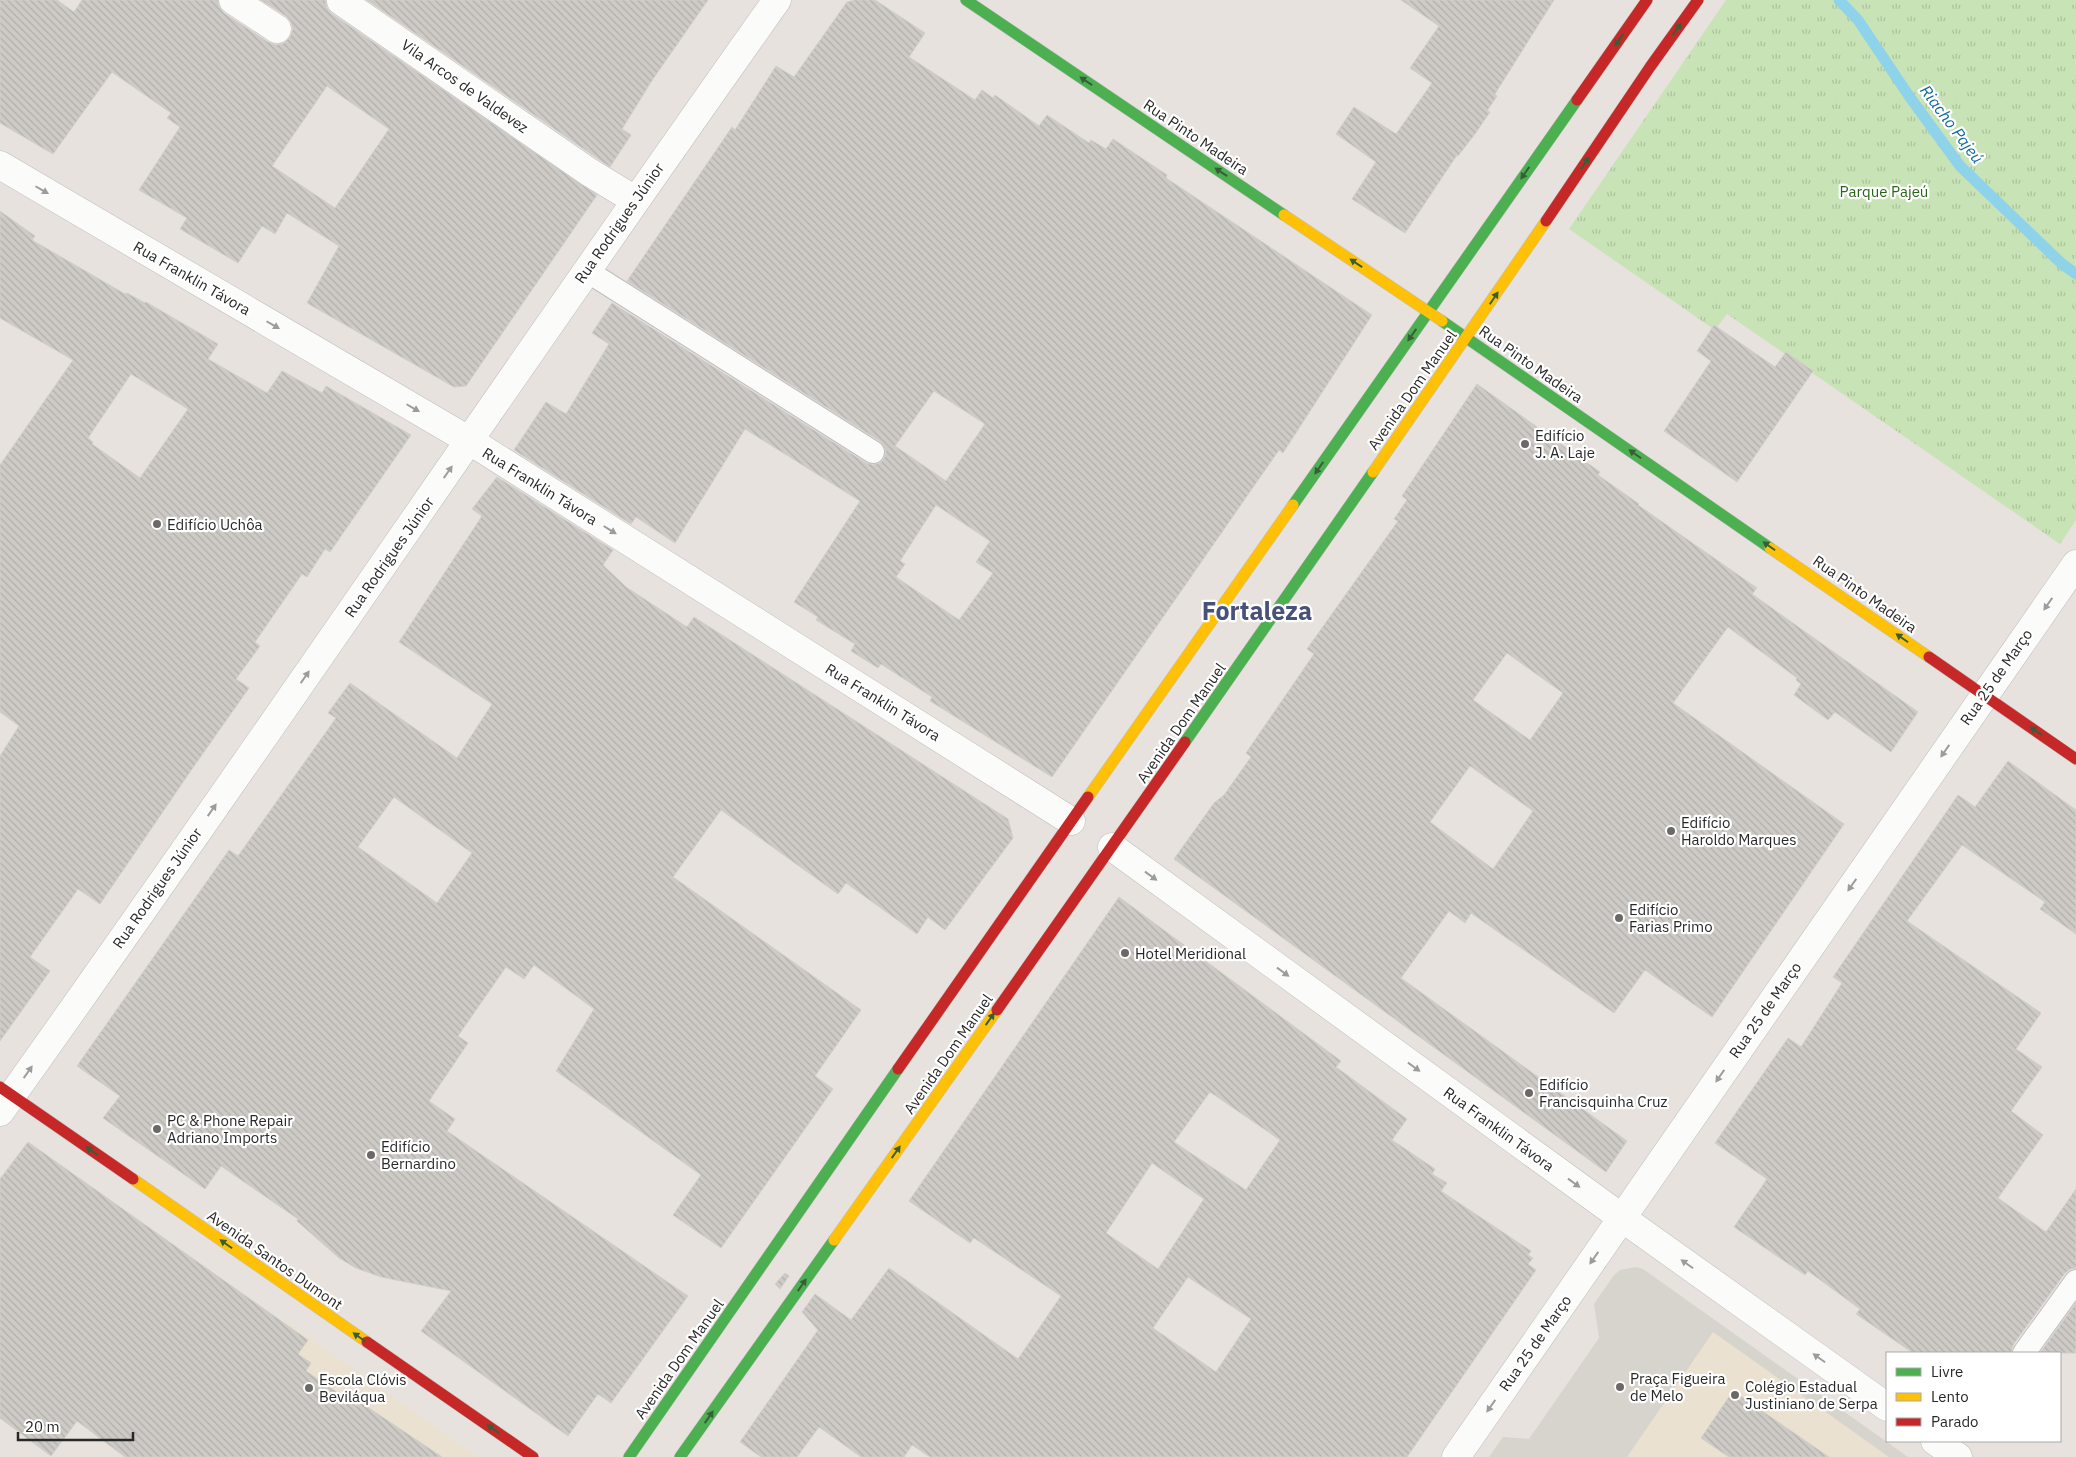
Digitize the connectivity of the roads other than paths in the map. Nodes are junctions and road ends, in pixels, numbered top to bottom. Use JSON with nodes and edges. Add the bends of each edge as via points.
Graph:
{"nodes":[{"id":1,"x":233,"y":0,"type":"edge"},
{"id":2,"x":777,"y":0,"type":"edge"},
{"id":3,"x":966,"y":0,"type":"edge"},
{"id":4,"x":1647,"y":0,"type":"edge"},
{"id":5,"x":1698,"y":0,"type":"edge"},
{"id":6,"x":341,"y":1,"type":"edge"},
{"id":7,"x":277,"y":29,"type":"dead end"},
{"id":8,"x":0,"y":165,"type":"edge"},
{"id":9,"x":635,"y":200,"type":"junction"},
{"id":10,"x":586,"y":271,"type":"junction"},
{"id":11,"x":1427,"y":311,"type":"junction"},
{"id":12,"x":1467,"y":338,"type":"junction"},
{"id":13,"x":470,"y":441,"type":"junction"},
{"id":14,"x":873,"y":452,"type":"dead end"},
{"id":15,"x":2076,"y":564,"type":"edge"},
{"id":16,"x":1984,"y":694,"type":"junction"},
{"id":17,"x":2076,"y":759,"type":"edge"},
{"id":18,"x":1071,"y":821,"type":"junction"},
{"id":19,"x":1112,"y":847,"type":"junction"},
{"id":20,"x":4,"y":1098,"type":"edge"},
{"id":21,"x":1622,"y":1218,"type":"junction"},
{"id":22,"x":2076,"y":1281,"type":"edge"},
{"id":23,"x":2025,"y":1352,"type":"edge"},
{"id":24,"x":1886,"y":1406,"type":"edge"},
{"id":25,"x":533,"y":1457,"type":"edge"},
{"id":26,"x":629,"y":1457,"type":"edge"},
{"id":27,"x":680,"y":1457,"type":"edge"},
{"id":28,"x":1456,"y":1457,"type":"edge"}],
"edges":[{"from":1,"to":7,"type":"street"},
{"from":2,"to":9,"type":"street","name":"Rua Rodrigues Júnior"},
{"from":11,"to":3,"type":"main road","name":"Rua Pinto Madeira","one_way":true},
{"from":4,"to":11,"type":"main road","name":"Avenida Dom Manuel","one_way":true},
{"from":12,"to":5,"type":"main road","name":"Avenida Dom Manuel","one_way":true},
{"from":6,"to":9,"type":"street","name":"Vila Arcos de Valdevez","via":[[589,172]]},
{"from":8,"to":13,"type":"street","name":"Rua Franklin Távora","one_way":true},
{"from":9,"to":10,"type":"street","name":"Rua Rodrigues Júnior"},
{"from":10,"to":13,"type":"street","name":"Rua Rodrigues Júnior"},
{"from":10,"to":14,"type":"lane"},
{"from":11,"to":12,"type":"main road","name":"Rua Pinto Madeira"},
{"from":11,"to":18,"type":"main road","name":"Avenida Dom Manuel","one_way":true},
{"from":16,"to":12,"type":"main road","name":"Rua Pinto Madeira","one_way":true},
{"from":12,"to":19,"type":"main road","name":"Avenida Dom Manuel"},
{"from":13,"to":18,"type":"street","name":"Rua Franklin Távora","one_way":true},
{"from":20,"to":13,"type":"street","name":"Rua Rodrigues Júnior","one_way":true},
{"from":15,"to":16,"type":"street","name":"Rua 25 de Março","one_way":true},
{"from":17,"to":16,"type":"main road","name":"Rua Pinto Madeira","one_way":true},
{"from":16,"to":21,"type":"street","name":"Rua 25 de Março","one_way":true},
{"from":18,"to":26,"type":"main road","name":"Avenida Dom Manuel"},
{"from":19,"to":21,"type":"street","name":"Rua Franklin Távora","one_way":true},
{"from":27,"to":19,"type":"main road","name":"Avenida Dom Manuel","one_way":true},
{"from":25,"to":20,"type":"main road","name":"Avenida Santos Dumont","one_way":true},
{"from":24,"to":21,"type":"street","name":"Rua Franklin Távora","one_way":true},
{"from":21,"to":28,"type":"street","name":"Rua 25 de Março","one_way":true},
{"from":22,"to":23,"type":"lane"}]}
